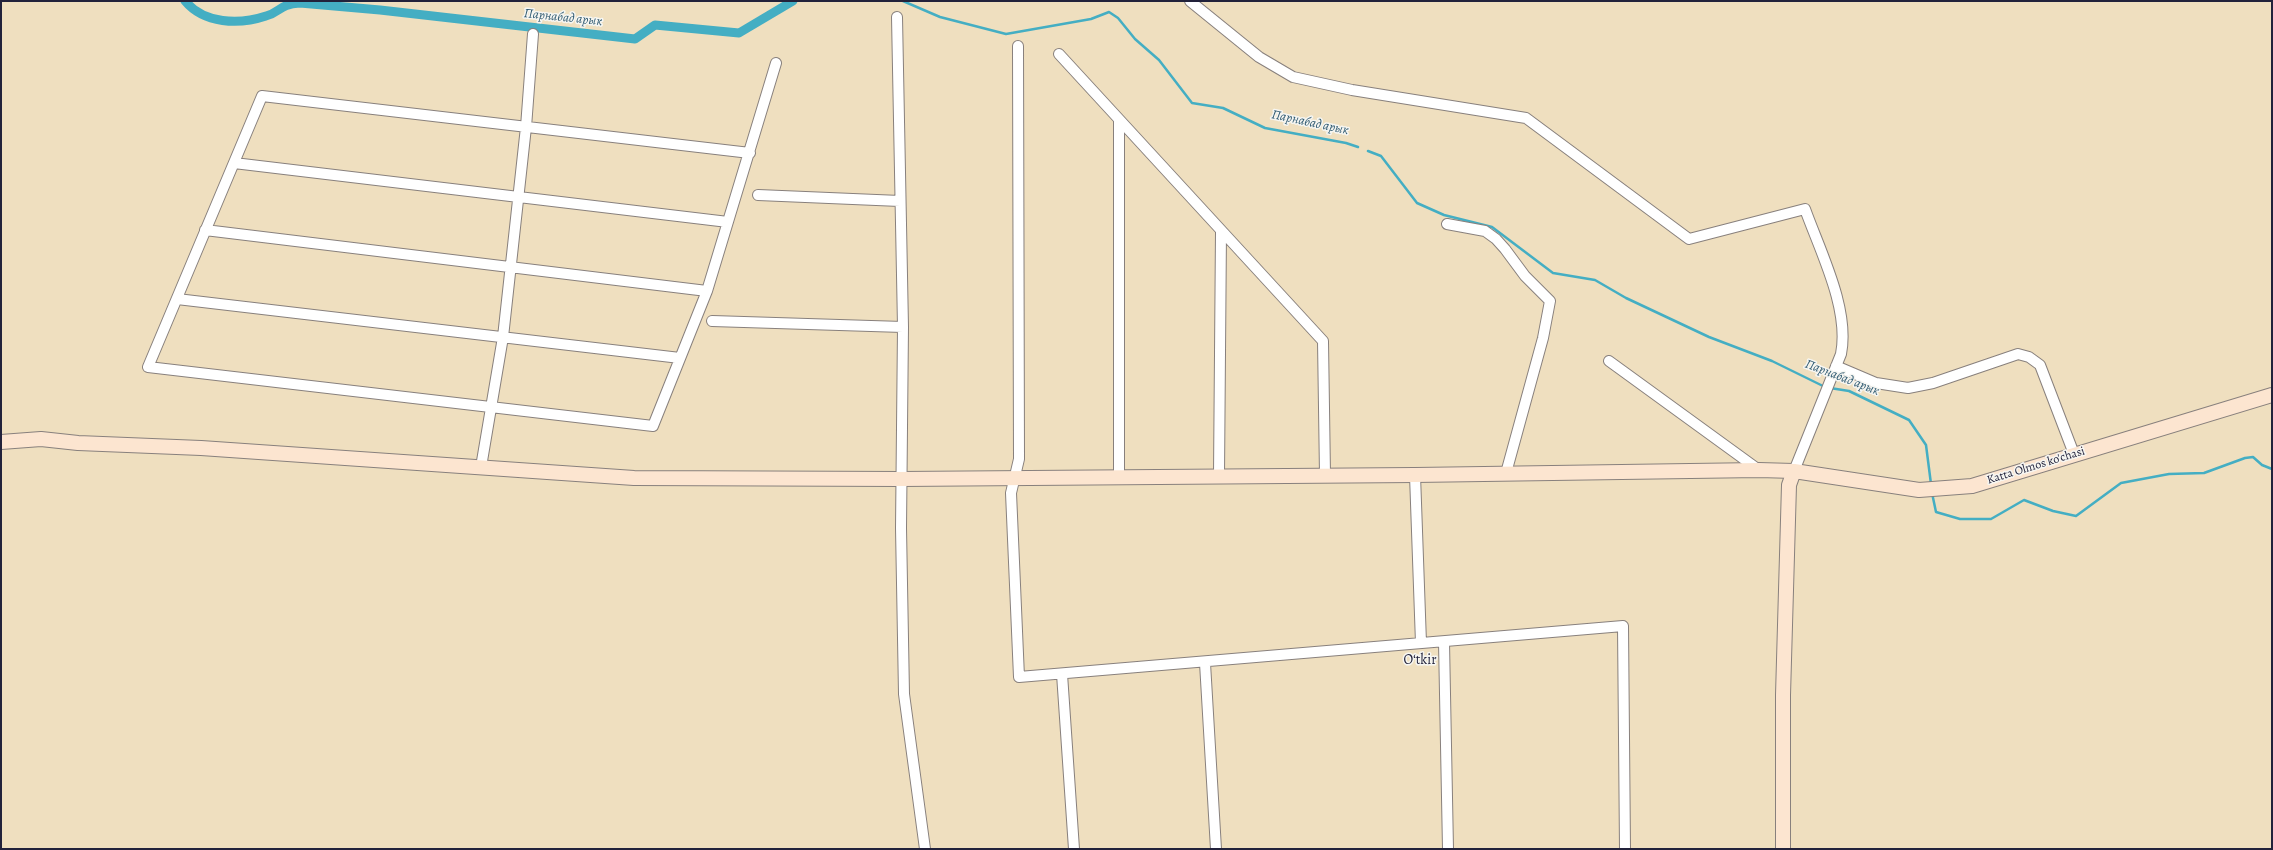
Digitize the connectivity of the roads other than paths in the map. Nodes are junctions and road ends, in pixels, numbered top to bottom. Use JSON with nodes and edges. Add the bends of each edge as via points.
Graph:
{"nodes":[{"id":1,"x":1190,"y":1,"type":"edge"},
{"id":2,"x":897,"y":18,"type":"dead end"},
{"id":3,"x":533,"y":34,"type":"dead end"},
{"id":4,"x":1018,"y":46,"type":"dead end"},
{"id":5,"x":1059,"y":54,"type":"dead end"},
{"id":6,"x":776,"y":62,"type":"dead end"},
{"id":7,"x":1119,"y":120,"type":"junction"},
{"id":8,"x":526,"y":127,"type":"junction"},
{"id":9,"x":750,"y":153,"type":"junction"},
{"id":10,"x":234,"y":163,"type":"junction"},
{"id":11,"x":758,"y":195,"type":"dead end"},
{"id":12,"x":517,"y":197,"type":"junction"},
{"id":13,"x":900,"y":201,"type":"junction"},
{"id":14,"x":728,"y":222,"type":"junction"},
{"id":15,"x":1446,"y":224,"type":"dead end"},
{"id":16,"x":205,"y":230,"type":"junction"},
{"id":17,"x":1221,"y":231,"type":"junction"},
{"id":18,"x":511,"y":268,"type":"junction"},
{"id":19,"x":707,"y":291,"type":"junction"},
{"id":20,"x":177,"y":299,"type":"junction"},
{"id":21,"x":712,"y":321,"type":"dead end"},
{"id":22,"x":903,"y":327,"type":"junction"},
{"id":23,"x":503,"y":337,"type":"junction"},
{"id":24,"x":680,"y":358,"type":"junction"},
{"id":25,"x":1609,"y":361,"type":"dead end"},
{"id":26,"x":1836,"y":366,"type":"junction"},
{"id":27,"x":2272,"y":395,"type":"edge"},
{"id":28,"x":492,"y":407,"type":"junction"},
{"id":29,"x":1,"y":442,"type":"edge"},
{"id":30,"x":2074,"y":454,"type":"junction"},
{"id":31,"x":481,"y":467,"type":"junction"},
{"id":32,"x":1759,"y":470,"type":"junction"},
{"id":33,"x":1794,"y":471,"type":"junction"},
{"id":34,"x":1506,"y":473,"type":"junction"},
{"id":35,"x":1219,"y":475,"type":"junction"},
{"id":36,"x":1325,"y":475,"type":"junction"},
{"id":37,"x":1414,"y":475,"type":"junction"},
{"id":38,"x":1015,"y":477,"type":"junction"},
{"id":39,"x":1119,"y":477,"type":"junction"},
{"id":40,"x":901,"y":479,"type":"junction"},
{"id":41,"x":1444,"y":642,"type":"junction"},
{"id":42,"x":1421,"y":643,"type":"junction"},
{"id":43,"x":1205,"y":663,"type":"junction"},
{"id":44,"x":1062,"y":674,"type":"junction"},
{"id":45,"x":925,"y":849,"type":"edge"},
{"id":46,"x":1074,"y":849,"type":"edge"},
{"id":47,"x":1216,"y":849,"type":"edge"},
{"id":48,"x":1448,"y":849,"type":"edge"},
{"id":49,"x":1626,"y":849,"type":"edge"},
{"id":50,"x":1783,"y":849,"type":"edge"}],
"edges":[{"from":1,"to":26,"type":"street","via":[[1259,56],[1293,77],[1345,89],[1526,118],[1689,239],[1805,209],[1834,289],[1842,322],[1843,346]]},
{"from":2,"to":13,"type":"street"},
{"from":3,"to":8,"type":"street"},
{"from":4,"to":38,"type":"street","via":[[1019,459]]},
{"from":5,"to":7,"type":"street"},
{"from":6,"to":9,"type":"street"},
{"from":7,"to":17,"type":"street"},
{"from":7,"to":39,"type":"street"},
{"from":8,"to":9,"type":"street"},
{"from":8,"to":10,"type":"street","via":[[262,96]]},
{"from":8,"to":12,"type":"street"},
{"from":9,"to":14,"type":"street"},
{"from":10,"to":12,"type":"street"},
{"from":10,"to":16,"type":"street"},
{"from":11,"to":13,"type":"street"},
{"from":12,"to":14,"type":"street"},
{"from":12,"to":18,"type":"street"},
{"from":13,"to":22,"type":"street"},
{"from":14,"to":19,"type":"street"},
{"from":15,"to":34,"type":"street","via":[[1485,231],[1496,239],[1525,276],[1550,301],[1543,338]]},
{"from":16,"to":18,"type":"street"},
{"from":16,"to":20,"type":"street"},
{"from":17,"to":35,"type":"street"},
{"from":17,"to":36,"type":"street","via":[[1323,341]]},
{"from":18,"to":19,"type":"street"},
{"from":18,"to":23,"type":"street"},
{"from":19,"to":24,"type":"street"},
{"from":20,"to":23,"type":"street"},
{"from":20,"to":28,"type":"street","via":[[148,367]]},
{"from":21,"to":22,"type":"street"},
{"from":22,"to":40,"type":"street"},
{"from":23,"to":24,"type":"street"},
{"from":23,"to":28,"type":"street"},
{"from":24,"to":28,"type":"street","via":[[653,426]]},
{"from":25,"to":32,"type":"street"},
{"from":26,"to":30,"type":"street","via":[[1876,383],[1908,388],[1933,383],[2018,354],[2030,357],[2042,368]]},
{"from":26,"to":33,"type":"street"},
{"from":27,"to":30,"type":"street","name":"Katta Olmos ko'chasi"},
{"from":28,"to":31,"type":"street"},
{"from":29,"to":31,"type":"street","name":"Katta Olmos ko'chasi","via":[[41,438]]},
{"from":30,"to":33,"type":"street","name":"Katta Olmos ko'chasi","via":[[1972,486],[1943,490],[1919,490]]},
{"from":31,"to":40,"type":"street","name":"Katta Olmos ko'chasi","via":[[634,478]]},
{"from":32,"to":33,"type":"street","name":"Katta Olmos ko'chasi"},
{"from":32,"to":34,"type":"street","name":"Katta Olmos ko'chasi"},
{"from":33,"to":50,"type":"street","via":[[1789,485],[1783,695]]},
{"from":34,"to":37,"type":"street","name":"Katta Olmos ko'chasi"},
{"from":35,"to":36,"type":"street","name":"Katta Olmos ko'chasi"},
{"from":35,"to":39,"type":"street","name":"Katta Olmos ko'chasi"},
{"from":36,"to":37,"type":"street","name":"Katta Olmos ko'chasi"},
{"from":37,"to":42,"type":"street"},
{"from":38,"to":39,"type":"street","name":"Katta Olmos ko'chasi"},
{"from":38,"to":40,"type":"street","name":"Katta Olmos ko'chasi"},
{"from":38,"to":44,"type":"street","via":[[1011,493],[1019,677]]},
{"from":40,"to":45,"type":"street","via":[[904,694]]},
{"from":41,"to":42,"type":"street"},
{"from":41,"to":48,"type":"street"},
{"from":41,"to":49,"type":"street","via":[[1623,626]]},
{"from":42,"to":43,"type":"street"},
{"from":43,"to":44,"type":"street"},
{"from":43,"to":47,"type":"street"},
{"from":44,"to":46,"type":"street"}]}
